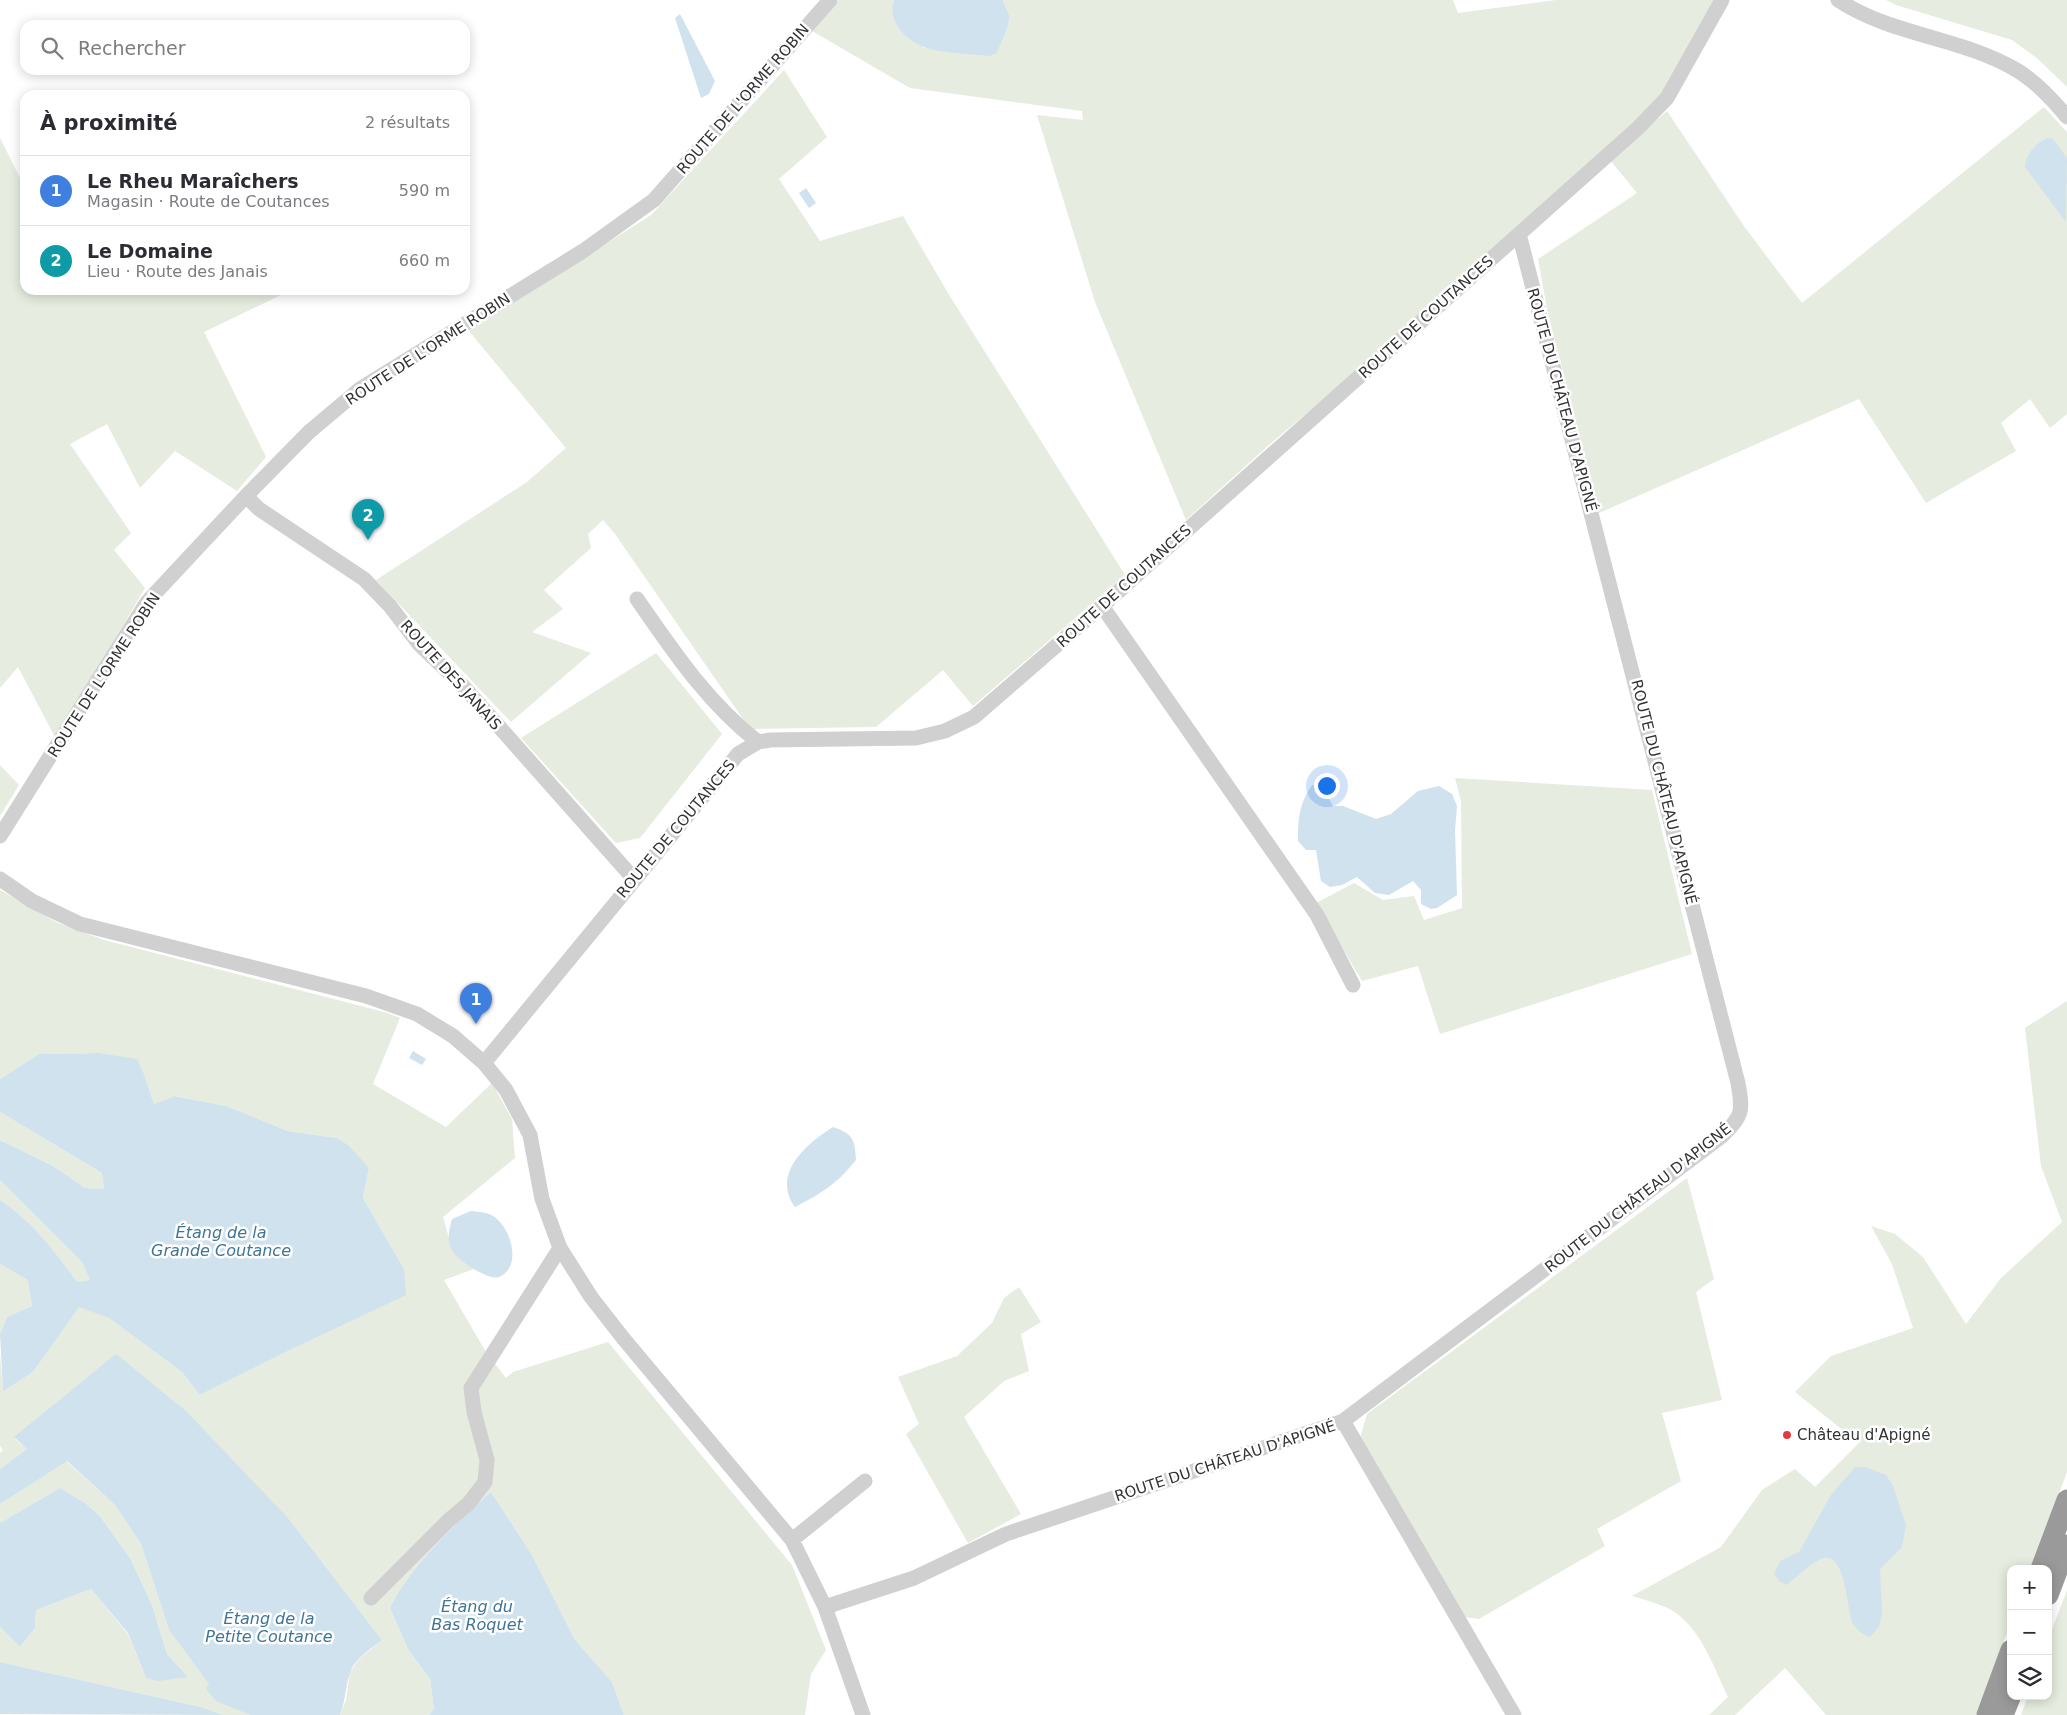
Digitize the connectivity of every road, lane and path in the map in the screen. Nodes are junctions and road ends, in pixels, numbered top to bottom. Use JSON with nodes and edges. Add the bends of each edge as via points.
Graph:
{"nodes":[{"id":1,"x":830,"y":0,"type":"edge"},
{"id":2,"x":1722,"y":0,"type":"edge"},
{"id":3,"x":1838,"y":0,"type":"edge"},
{"id":4,"x":2067,"y":117,"type":"edge"},
{"id":5,"x":1519,"y":234,"type":"junction"},
{"id":6,"x":246,"y":496,"type":"junction"},
{"id":7,"x":637,"y":599,"type":"dead end"},
{"id":8,"x":1102,"y":606,"type":"junction"},
{"id":9,"x":758,"y":742,"type":"junction"},
{"id":10,"x":0,"y":836,"type":"edge"},
{"id":11,"x":0,"y":879,"type":"edge"},
{"id":12,"x":634,"y":879,"type":"junction"},
{"id":13,"x":1354,"y":985,"type":"dead end"},
{"id":14,"x":484,"y":1063,"type":"junction"},
{"id":15,"x":560,"y":1248,"type":"junction"},
{"id":16,"x":1343,"y":1421,"type":"junction"},
{"id":17,"x":865,"y":1481,"type":"dead end"},
{"id":18,"x":2067,"y":1500,"type":"edge"},
{"id":19,"x":792,"y":1540,"type":"junction"},
{"id":20,"x":2067,"y":1545,"type":"edge"},
{"id":21,"x":2043,"y":1565,"type":"edge"},
{"id":22,"x":2052,"y":1584,"type":"edge"},
{"id":23,"x":371,"y":1598,"type":"dead end"},
{"id":24,"x":824,"y":1607,"type":"junction"},
{"id":25,"x":2009,"y":1655,"type":"edge"},
{"id":26,"x":2009,"y":1700,"type":"edge"},
{"id":27,"x":863,"y":1715,"type":"edge"},
{"id":28,"x":1514,"y":1715,"type":"edge"},
{"id":29,"x":1987,"y":1715,"type":"edge"},
{"id":30,"x":2003,"y":1715,"type":"edge"}],
"edges":[{"from":1,"to":6,"type":"street","name":"ROUTE DE L'ORME ROBIN","via":[[654,200],[583,251],[360,389],[309,432]]},
{"from":2,"to":5,"type":"street","name":"ROUTE DE COUTANCES","via":[[1667,98]]},
{"from":3,"to":4,"type":"street","via":[[1900,29],[1986,55],[2015,69],[2055,102]]},
{"from":5,"to":8,"type":"street","name":"ROUTE DE COUTANCES"},
{"from":5,"to":16,"type":"street","name":"ROUTE DU CHÂTEAU D'APIGNÉ","via":[[1742,1107],[1738,1120],[1722,1136]]},
{"from":6,"to":10,"type":"street","name":"ROUTE DE L'ORME ROBIN","via":[[147,602]]},
{"from":6,"to":12,"type":"street","name":"ROUTE DES JANAIS","via":[[259,509],[364,579],[419,644],[463,686]]},
{"from":7,"to":9,"type":"street","via":[[708,696]]},
{"from":8,"to":9,"type":"street","name":"ROUTE DE COUTANCES","via":[[974,717],[945,731],[916,738]]},
{"from":8,"to":13,"type":"street","via":[[1317,916]]},
{"from":9,"to":12,"type":"street","name":"ROUTE DE COUTANCES","via":[[738,754],[723,770]]},
{"from":11,"to":14,"type":"street","via":[[32,901],[80,924],[366,996],[417,1014],[454,1036]]},
{"from":12,"to":14,"type":"street","name":"ROUTE DE COUTANCES"},
{"from":14,"to":15,"type":"street","via":[[506,1090],[530,1135],[542,1199]]},
{"from":15,"to":19,"type":"street","via":[[591,1296],[624,1338]]},
{"from":15,"to":23,"type":"street","via":[[471,1388],[487,1460],[485,1482],[469,1503]]},
{"from":16,"to":24,"type":"street","name":"ROUTE DU CHÂTEAU D'APIGNÉ","via":[[1006,1534],[914,1578]]},
{"from":16,"to":28,"type":"street"},
{"from":17,"to":19,"type":"street"},
{"from":18,"to":21,"type":"highway"},
{"from":19,"to":24,"type":"street"},
{"from":20,"to":22,"type":"highway"},
{"from":24,"to":27,"type":"street"},
{"from":25,"to":29,"type":"highway"},
{"from":26,"to":30,"type":"highway"}]}
